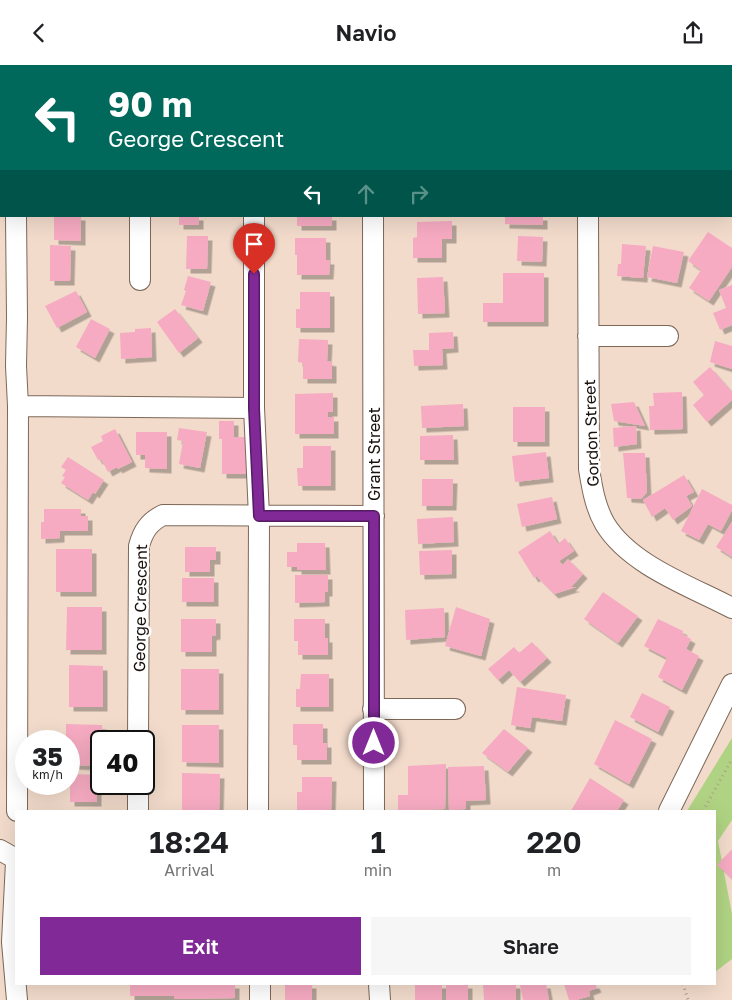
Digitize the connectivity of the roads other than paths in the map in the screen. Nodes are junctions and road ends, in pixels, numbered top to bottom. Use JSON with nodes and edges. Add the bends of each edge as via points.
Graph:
{"nodes":[{"id":1,"x":16,"y":217,"type":"edge"},
{"id":2,"x":140,"y":217,"type":"edge"},
{"id":3,"x":254,"y":217,"type":"edge"},
{"id":4,"x":373,"y":217,"type":"edge"},
{"id":5,"x":588,"y":217,"type":"edge"},
{"id":6,"x":140,"y":280,"type":"dead end"},
{"id":7,"x":588,"y":336,"type":"junction"},
{"id":8,"x":668,"y":336,"type":"dead end"},
{"id":9,"x":18,"y":406,"type":"junction"},
{"id":10,"x":254,"y":408,"type":"junction"},
{"id":11,"x":259,"y":516,"type":"junction"},
{"id":12,"x":374,"y":516,"type":"junction"},
{"id":13,"x":732,"y":608,"type":"edge"},
{"id":14,"x":732,"y":684,"type":"edge"},
{"id":15,"x":374,"y":709,"type":"junction"},
{"id":16,"x":455,"y":709,"type":"dead end"},
{"id":17,"x":138,"y":730,"type":"edge"},
{"id":18,"x":138,"y":795,"type":"edge"},
{"id":19,"x":17,"y":810,"type":"edge"},
{"id":20,"x":138,"y":810,"type":"edge"},
{"id":21,"x":258,"y":810,"type":"edge"},
{"id":22,"x":374,"y":810,"type":"edge"},
{"id":23,"x":669,"y":810,"type":"edge"},
{"id":24,"x":0,"y":850,"type":"edge"},
{"id":25,"x":15,"y":860,"type":"edge"},
{"id":26,"x":15,"y":881,"type":"edge"},
{"id":27,"x":15,"y":977,"type":"edge"},
{"id":28,"x":16,"y":985,"type":"edge"},
{"id":29,"x":260,"y":985,"type":"edge"},
{"id":30,"x":379,"y":985,"type":"edge"},
{"id":31,"x":17,"y":1000,"type":"edge"},
{"id":32,"x":260,"y":1000,"type":"edge"},
{"id":33,"x":380,"y":1000,"type":"edge"}],
"edges":[{"from":1,"to":9,"type":"street"},
{"from":2,"to":6,"type":"street"},
{"from":3,"to":10,"type":"street"},
{"from":4,"to":12,"type":"street","name":"Grant Street"},
{"from":5,"to":7,"type":"street","name":"Gordon Street"},
{"from":7,"to":8,"type":"street"},
{"from":7,"to":13,"type":"street","name":"Gordon Street","via":[[589,469],[593,493],[604,523],[618,541],[638,558]]},
{"from":9,"to":10,"type":"street"},
{"from":9,"to":19,"type":"street"},
{"from":10,"to":11,"type":"street"},
{"from":11,"to":12,"type":"street","name":"George Crescent"},
{"from":11,"to":17,"type":"street","name":"George Crescent","via":[[163,515],[144,531],[139,545]]},
{"from":11,"to":21,"type":"street"},
{"from":12,"to":15,"type":"street","name":"Grant Street"},
{"from":14,"to":23,"type":"street"},
{"from":15,"to":16,"type":"street"},
{"from":15,"to":22,"type":"street","name":"Grant Street"},
{"from":18,"to":20,"type":"street"},
{"from":24,"to":25,"type":"street"},
{"from":26,"to":27,"type":"street","via":[[12,942]]},
{"from":28,"to":31,"type":"street"},
{"from":29,"to":32,"type":"street"},
{"from":30,"to":33,"type":"street"}]}
